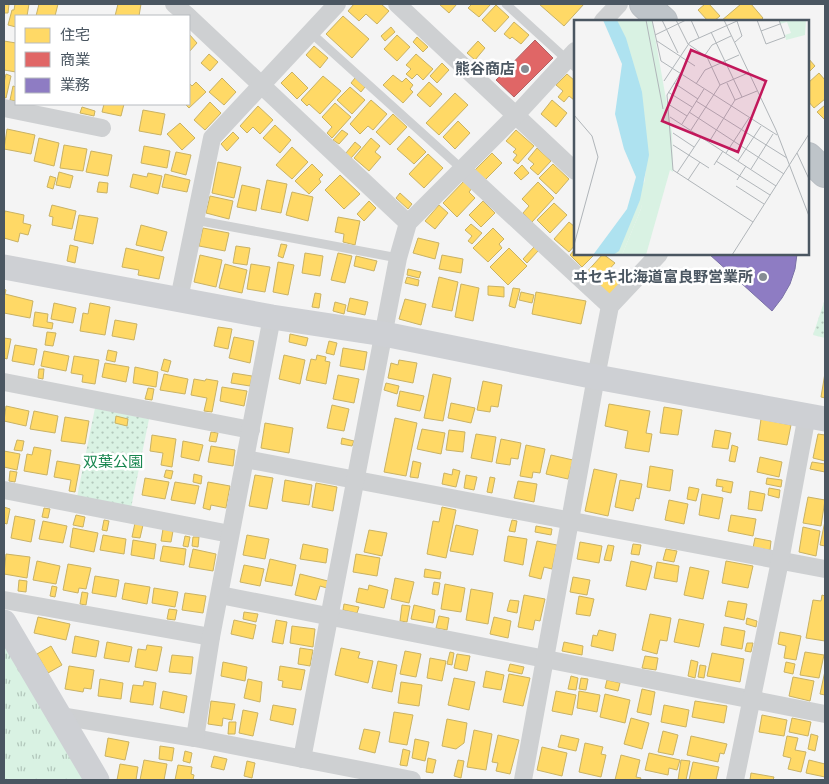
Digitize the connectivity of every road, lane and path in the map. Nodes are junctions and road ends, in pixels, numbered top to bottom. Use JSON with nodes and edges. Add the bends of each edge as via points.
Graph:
{"nodes":[{"id":1,"x":174,"y":4,"type":"edge"},
{"id":2,"x":338,"y":4,"type":"edge"},
{"id":3,"x":397,"y":4,"type":"edge"},
{"id":4,"x":506,"y":4,"type":"edge"},
{"id":5,"x":619,"y":4,"type":"edge"},
{"id":6,"x":644,"y":4,"type":"edge"},
{"id":7,"x":186,"y":15,"type":"edge"},
{"id":8,"x":190,"y":19,"type":"edge"},
{"id":9,"x":604,"y":20,"type":"edge"},
{"id":10,"x":662,"y":20,"type":"edge"},
{"id":11,"x":310,"y":32,"type":"junction"},
{"id":12,"x":572,"y":59,"type":"edge"},
{"id":13,"x":260,"y":85,"type":"junction"},
{"id":14,"x":4,"y":108,"type":"edge"},
{"id":15,"x":516,"y":115,"type":"junction"},
{"id":16,"x":102,"y":128,"type":"dead end"},
{"id":17,"x":809,"y":158,"type":"edge"},
{"id":18,"x":462,"y":170,"type":"junction"},
{"id":19,"x":574,"y":171,"type":"edge"},
{"id":20,"x":825,"y":173,"type":"edge"},
{"id":21,"x":195,"y":220,"type":"junction"},
{"id":22,"x":408,"y":223,"type":"junction"},
{"id":23,"x":659,"y":255,"type":"edge"},
{"id":24,"x":398,"y":258,"type":"junction"},
{"id":25,"x":4,"y":267,"type":"edge"},
{"id":26,"x":179,"y":299,"type":"junction"},
{"id":27,"x":610,"y":306,"type":"junction"},
{"id":28,"x":272,"y":316,"type":"junction"},
{"id":29,"x":384,"y":334,"type":"junction"},
{"id":30,"x":596,"y":377,"type":"junction"},
{"id":31,"x":4,"y":382,"type":"edge"},
{"id":32,"x":816,"y":417,"type":"edge"},
{"id":33,"x":251,"y":430,"type":"junction"},
{"id":34,"x":245,"y":459,"type":"junction"},
{"id":35,"x":356,"y":481,"type":"junction"},
{"id":36,"x":4,"y":490,"type":"edge"},
{"id":37,"x":570,"y":520,"type":"junction"},
{"id":38,"x":230,"y":534,"type":"junction"},
{"id":39,"x":780,"y":560,"type":"junction"},
{"id":40,"x":825,"y":569,"type":"edge"},
{"id":41,"x":220,"y":595,"type":"junction"},
{"id":42,"x":4,"y":600,"type":"edge"},
{"id":43,"x":329,"y":618,"type":"junction"},
{"id":44,"x":4,"y":622,"type":"edge"},
{"id":45,"x":211,"y":637,"type":"junction"},
{"id":46,"x":545,"y":659,"type":"junction"},
{"id":47,"x":750,"y":701,"type":"junction"},
{"id":48,"x":825,"y":714,"type":"edge"},
{"id":49,"x":60,"y":716,"type":"junction"},
{"id":50,"x":195,"y":738,"type":"junction"},
{"id":51,"x":302,"y":759,"type":"junction"},
{"id":52,"x":97,"y":780,"type":"edge"},
{"id":53,"x":412,"y":780,"type":"edge"},
{"id":54,"x":523,"y":780,"type":"edge"},
{"id":55,"x":735,"y":780,"type":"edge"}],
"edges":[{"from":1,"to":7,"type":"street"},
{"from":2,"to":11,"type":"street"},
{"from":3,"to":15,"type":"street"},
{"from":4,"to":12,"type":"lane"},
{"from":5,"to":9,"type":"street"},
{"from":6,"to":10,"type":"highway"},
{"from":8,"to":13,"type":"street"},
{"from":11,"to":13,"type":"street"},
{"from":11,"to":18,"type":"lane"},
{"from":12,"to":15,"type":"street"},
{"from":13,"to":21,"type":"street","via":[[212,138]]},
{"from":13,"to":22,"type":"street"},
{"from":14,"to":16,"type":"street"},
{"from":15,"to":18,"type":"street"},
{"from":15,"to":19,"type":"street"},
{"from":17,"to":20,"type":"highway"},
{"from":18,"to":22,"type":"street"},
{"from":18,"to":27,"type":"street"},
{"from":21,"to":24,"type":"lane"},
{"from":21,"to":26,"type":"street"},
{"from":22,"to":24,"type":"street"},
{"from":23,"to":27,"type":"street"},
{"from":24,"to":29,"type":"street"},
{"from":25,"to":26,"type":"street"},
{"from":26,"to":28,"type":"street"},
{"from":27,"to":30,"type":"street"},
{"from":28,"to":29,"type":"street"},
{"from":28,"to":33,"type":"street"},
{"from":29,"to":30,"type":"street"},
{"from":29,"to":35,"type":"street"},
{"from":30,"to":32,"type":"street"},
{"from":30,"to":37,"type":"street"},
{"from":31,"to":33,"type":"street"},
{"from":32,"to":39,"type":"street"},
{"from":33,"to":34,"type":"street"},
{"from":34,"to":35,"type":"street"},
{"from":34,"to":38,"type":"street"},
{"from":35,"to":37,"type":"street"},
{"from":35,"to":43,"type":"street"},
{"from":36,"to":38,"type":"street"},
{"from":37,"to":39,"type":"street"},
{"from":37,"to":46,"type":"street"},
{"from":38,"to":41,"type":"street"},
{"from":39,"to":40,"type":"street"},
{"from":39,"to":47,"type":"street"},
{"from":41,"to":43,"type":"street"},
{"from":41,"to":45,"type":"street"},
{"from":42,"to":45,"type":"street"},
{"from":43,"to":46,"type":"street"},
{"from":43,"to":51,"type":"street"},
{"from":44,"to":49,"type":"street"},
{"from":45,"to":50,"type":"street"},
{"from":46,"to":47,"type":"street"},
{"from":46,"to":54,"type":"street"},
{"from":47,"to":48,"type":"street"},
{"from":47,"to":55,"type":"street"},
{"from":49,"to":50,"type":"street"},
{"from":49,"to":52,"type":"street"},
{"from":50,"to":51,"type":"street"},
{"from":51,"to":53,"type":"street"}]}
